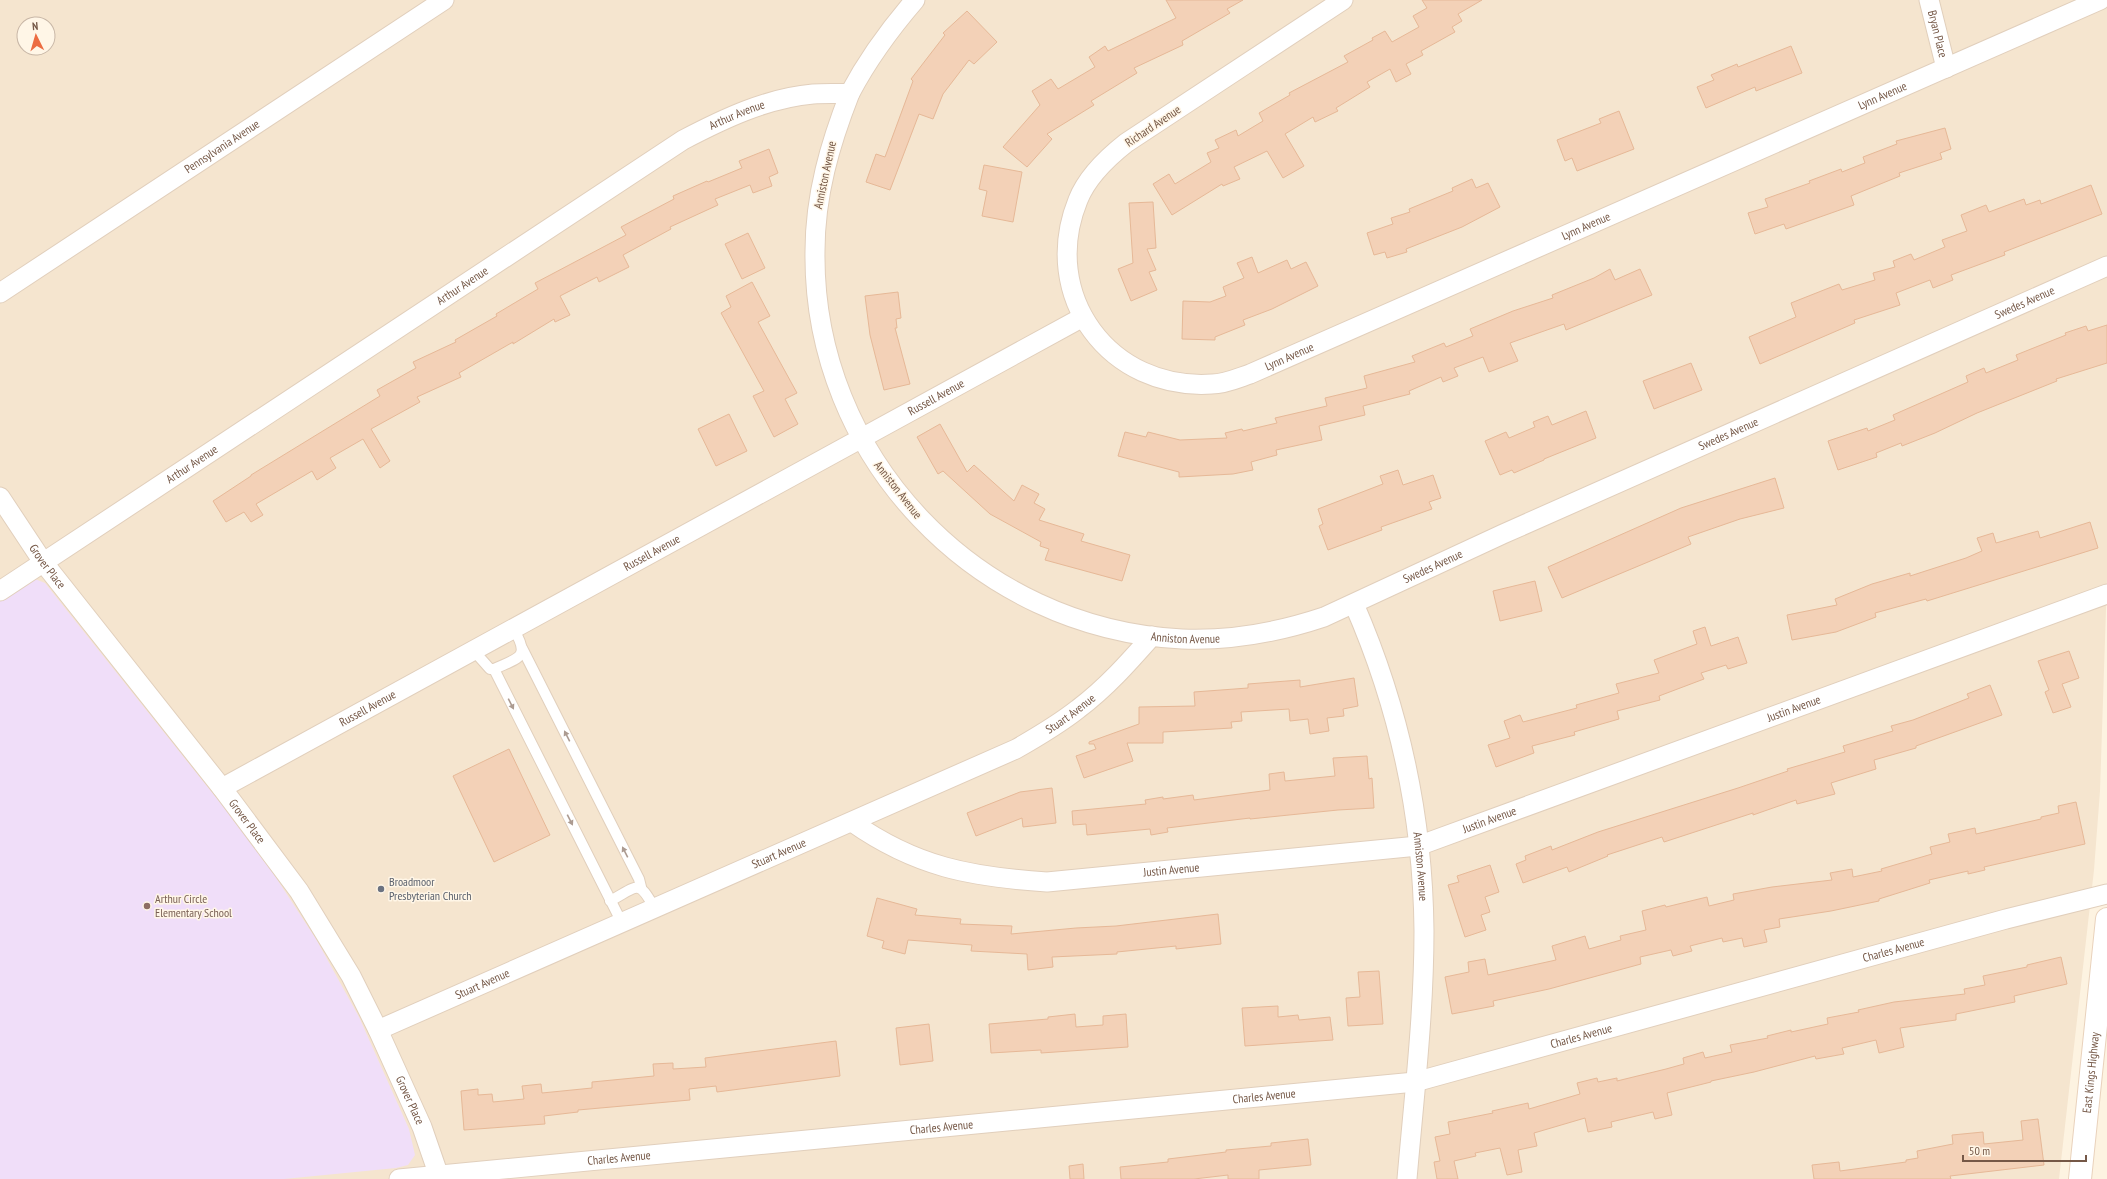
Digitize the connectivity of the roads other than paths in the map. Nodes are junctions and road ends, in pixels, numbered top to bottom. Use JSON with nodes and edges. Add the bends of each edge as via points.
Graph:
{"nodes":[{"id":1,"x":444,"y":0,"type":"edge"},
{"id":2,"x":915,"y":0,"type":"edge"},
{"id":3,"x":1343,"y":0,"type":"edge"},
{"id":4,"x":1929,"y":0,"type":"edge"},
{"id":5,"x":2100,"y":0,"type":"edge"},
{"id":6,"x":1946,"y":68,"type":"junction"},
{"id":7,"x":850,"y":93,"type":"junction"},
{"id":8,"x":2107,"y":266,"type":"edge"},
{"id":9,"x":0,"y":293,"type":"edge"},
{"id":10,"x":1083,"y":317,"type":"junction"},
{"id":11,"x":862,"y":438,"type":"junction"},
{"id":12,"x":0,"y":497,"type":"edge"},
{"id":13,"x":43,"y":562,"type":"junction"},
{"id":14,"x":0,"y":591,"type":"edge"},
{"id":15,"x":2107,"y":594,"type":"edge"},
{"id":16,"x":1354,"y":604,"type":"junction"},
{"id":17,"x":514,"y":630,"type":"junction"},
{"id":18,"x":1152,"y":636,"type":"junction"},
{"id":19,"x":522,"y":648,"type":"junction"},
{"id":20,"x":474,"y":651,"type":"junction"},
{"id":21,"x":494,"y":669,"type":"junction"},
{"id":22,"x":222,"y":788,"type":"junction"},
{"id":23,"x":852,"y":822,"type":"junction"},
{"id":24,"x":1418,"y":846,"type":"junction"},
{"id":25,"x":641,"y":887,"type":"junction"},
{"id":26,"x":2107,"y":894,"type":"edge"},
{"id":27,"x":610,"y":901,"type":"junction"},
{"id":28,"x":655,"y":909,"type":"junction"},
{"id":29,"x":2107,"y":919,"type":"edge"},
{"id":30,"x":622,"y":923,"type":"junction"},
{"id":31,"x":378,"y":1030,"type":"junction"},
{"id":32,"x":1415,"y":1082,"type":"junction"},
{"id":33,"x":439,"y":1177,"type":"edge"},
{"id":34,"x":399,"y":1179,"type":"edge"},
{"id":35,"x":1407,"y":1179,"type":"edge"},
{"id":36,"x":2080,"y":1179,"type":"edge"}],
"edges":[{"from":1,"to":9,"type":"street","name":"Pennsylvania Avenue"},
{"from":2,"to":7,"type":"street","via":[[890,30]]},
{"from":3,"to":10,"type":"street","name":"Richard Avenue","via":[[1126,143],[1101,165],[1078,200],[1067,240],[1067,268],[1073,296]]},
{"from":4,"to":6,"type":"street","name":"Bryan Place"},
{"from":5,"to":6,"type":"street","name":"Lynn Avenue"},
{"from":6,"to":10,"type":"street","name":"Lynn Avenue","via":[[1227,382],[1185,385],[1158,379],[1132,368],[1102,344]]},
{"from":7,"to":11,"type":"street","name":"Anniston Avenue","via":[[834,135],[822,181],[814,253],[817,300],[826,348],[850,415]]},
{"from":7,"to":13,"type":"street","name":"Arthur Avenue","via":[[812,94],[779,100],[733,116],[683,140]]},
{"from":8,"to":16,"type":"street","name":"Swedes Avenue","via":[[1510,531]]},
{"from":10,"to":11,"type":"street","name":"Russell Avenue"},
{"from":11,"to":17,"type":"street","name":"Russell Avenue"},
{"from":11,"to":18,"type":"street","name":"Anniston Avenue","via":[[886,477],[916,515],[950,548],[988,576],[1030,600],[1074,618],[1120,631]]},
{"from":12,"to":13,"type":"street","name":"Grover Place"},
{"from":13,"to":14,"type":"street","name":"Arthur Avenue"},
{"from":13,"to":22,"type":"street","name":"Grover Place"},
{"from":15,"to":24,"type":"street","name":"Justin Avenue"},
{"from":16,"to":18,"type":"street","name":"Anniston Avenue","via":[[1301,624],[1254,634],[1206,638]]},
{"from":16,"to":24,"type":"street","name":"Anniston Avenue","via":[[1369,639],[1401,745]]},
{"from":17,"to":19,"type":"lane","via":[[522,643]]},
{"from":17,"to":20,"type":"street","name":"Russell Avenue"},
{"from":18,"to":23,"type":"street","name":"Stuart Avenue","via":[[1121,671],[1059,724],[994,760]]},
{"from":19,"to":21,"type":"lane","via":[[518,658]]},
{"from":25,"to":19,"type":"lane","one_way":true},
{"from":20,"to":21,"type":"lane","via":[[487,668]]},
{"from":20,"to":22,"type":"street","name":"Russell Avenue"},
{"from":21,"to":27,"type":"lane","one_way":true},
{"from":22,"to":31,"type":"street","name":"Grover Place","via":[[314,914],[351,976]]},
{"from":23,"to":24,"type":"street","name":"Justin Avenue","via":[[892,848],[940,866],[1000,879],[1048,882]]},
{"from":23,"to":28,"type":"street","name":"Stuart Avenue"},
{"from":24,"to":32,"type":"street","name":"Anniston Avenue","via":[[1423,895],[1423,966]]},
{"from":25,"to":27,"type":"lane"},
{"from":25,"to":28,"type":"lane"},
{"from":26,"to":32,"type":"street","name":"Charles Avenue","via":[[2006,919]]},
{"from":27,"to":30,"type":"lane"},
{"from":28,"to":30,"type":"street","name":"Stuart Avenue"},
{"from":29,"to":36,"type":"main road","name":"East Kings Highway"},
{"from":30,"to":31,"type":"street","name":"Stuart Avenue"},
{"from":31,"to":33,"type":"street","name":"Grover Place","via":[[422,1127]]},
{"from":32,"to":33,"type":"street","name":"Charles Avenue"},
{"from":32,"to":35,"type":"street","name":"Anniston Avenue"},
{"from":33,"to":34,"type":"street","name":"Charles Avenue"}]}
